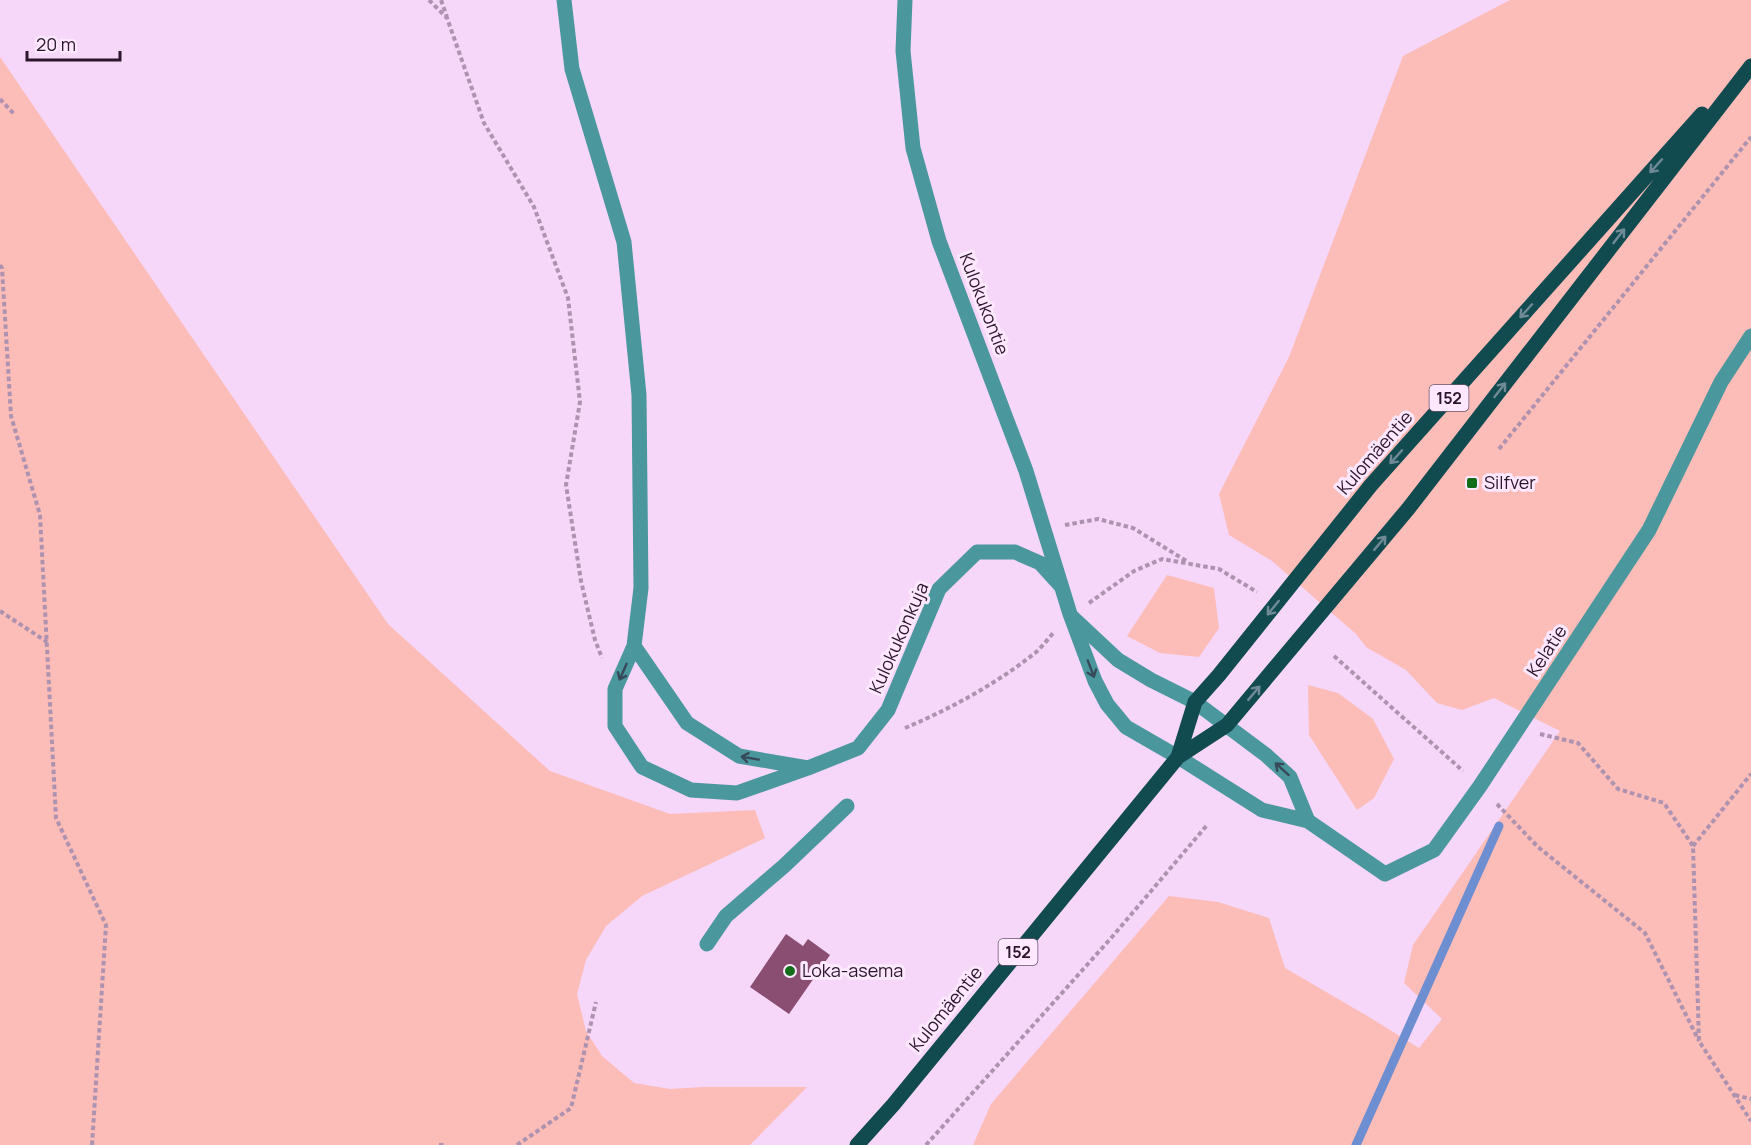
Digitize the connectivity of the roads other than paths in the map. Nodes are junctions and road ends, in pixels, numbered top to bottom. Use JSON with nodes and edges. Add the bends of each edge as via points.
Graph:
{"nodes":[{"id":1,"x":564,"y":0,"type":"edge"},
{"id":2,"x":905,"y":0,"type":"edge"},
{"id":3,"x":1751,"y":59,"type":"edge"},
{"id":4,"x":1751,"y":66,"type":"edge"},
{"id":5,"x":1751,"y":336,"type":"edge"},
{"id":6,"x":1060,"y":585,"type":"junction"},
{"id":7,"x":1070,"y":614,"type":"junction"},
{"id":8,"x":634,"y":646,"type":"junction"},
{"id":9,"x":1194,"y":702,"type":"junction"},
{"id":10,"x":1227,"y":725,"type":"junction"},
{"id":11,"x":1178,"y":757,"type":"junction"},
{"id":12,"x":808,"y":768,"type":"junction"},
{"id":13,"x":847,"y":806,"type":"dead end"},
{"id":14,"x":1308,"y":821,"type":"junction"},
{"id":15,"x":707,"y":944,"type":"dead end"},
{"id":16,"x":857,"y":1145,"type":"edge"}],
"edges":[{"from":1,"to":8,"type":"street","via":[[572,69],[624,242],[639,395],[641,588]]},
{"from":2,"to":6,"type":"street","name":"Kulokukontie","via":[[903,51],[913,148],[939,241],[1026,471]]},
{"from":3,"to":9,"type":"main road","name":"Kulomäentie","number":"152","one_way":true,"via":[[1371,484]]},
{"from":10,"to":4,"type":"main road","name":"Kulomäentie","number":"152","one_way":true,"via":[[1408,509]]},
{"from":5,"to":14,"type":"street","name":"Kelatie","via":[[1722,382],[1648,530],[1518,730],[1434,850],[1385,874]]},
{"from":6,"to":7,"type":"street","name":"Kulokukontie"},
{"from":6,"to":12,"type":"street","name":"Kulokukonkuja","via":[[1040,563],[1015,552],[977,552],[939,589],[888,710],[858,748]]},
{"from":7,"to":9,"type":"street","name":"Kulokukontie","via":[[1118,660]]},
{"from":7,"to":11,"type":"street","name":"Kulokukontie","one_way":true,"via":[[1107,704],[1126,727]]},
{"from":12,"to":8,"type":"street","one_way":true,"via":[[739,756],[687,723]]},
{"from":8,"to":12,"type":"street","name":"Kulokukonkuja","one_way":true,"via":[[615,689],[615,726],[642,767],[691,790],[737,793]]},
{"from":9,"to":10,"type":"street"},
{"from":9,"to":11,"type":"main road","name":"Kulomäentie","number":"152"},
{"from":10,"to":11,"type":"main road","name":"Kulomäentie","number":"152"},
{"from":14,"to":10,"type":"street","one_way":true,"via":[[1290,777]]},
{"from":11,"to":14,"type":"street","name":"Kelatie","via":[[1262,810]]},
{"from":11,"to":16,"type":"main road","name":"Kulomäentie","number":"152"},
{"from":13,"to":15,"type":"street","via":[[726,916]]}]}
